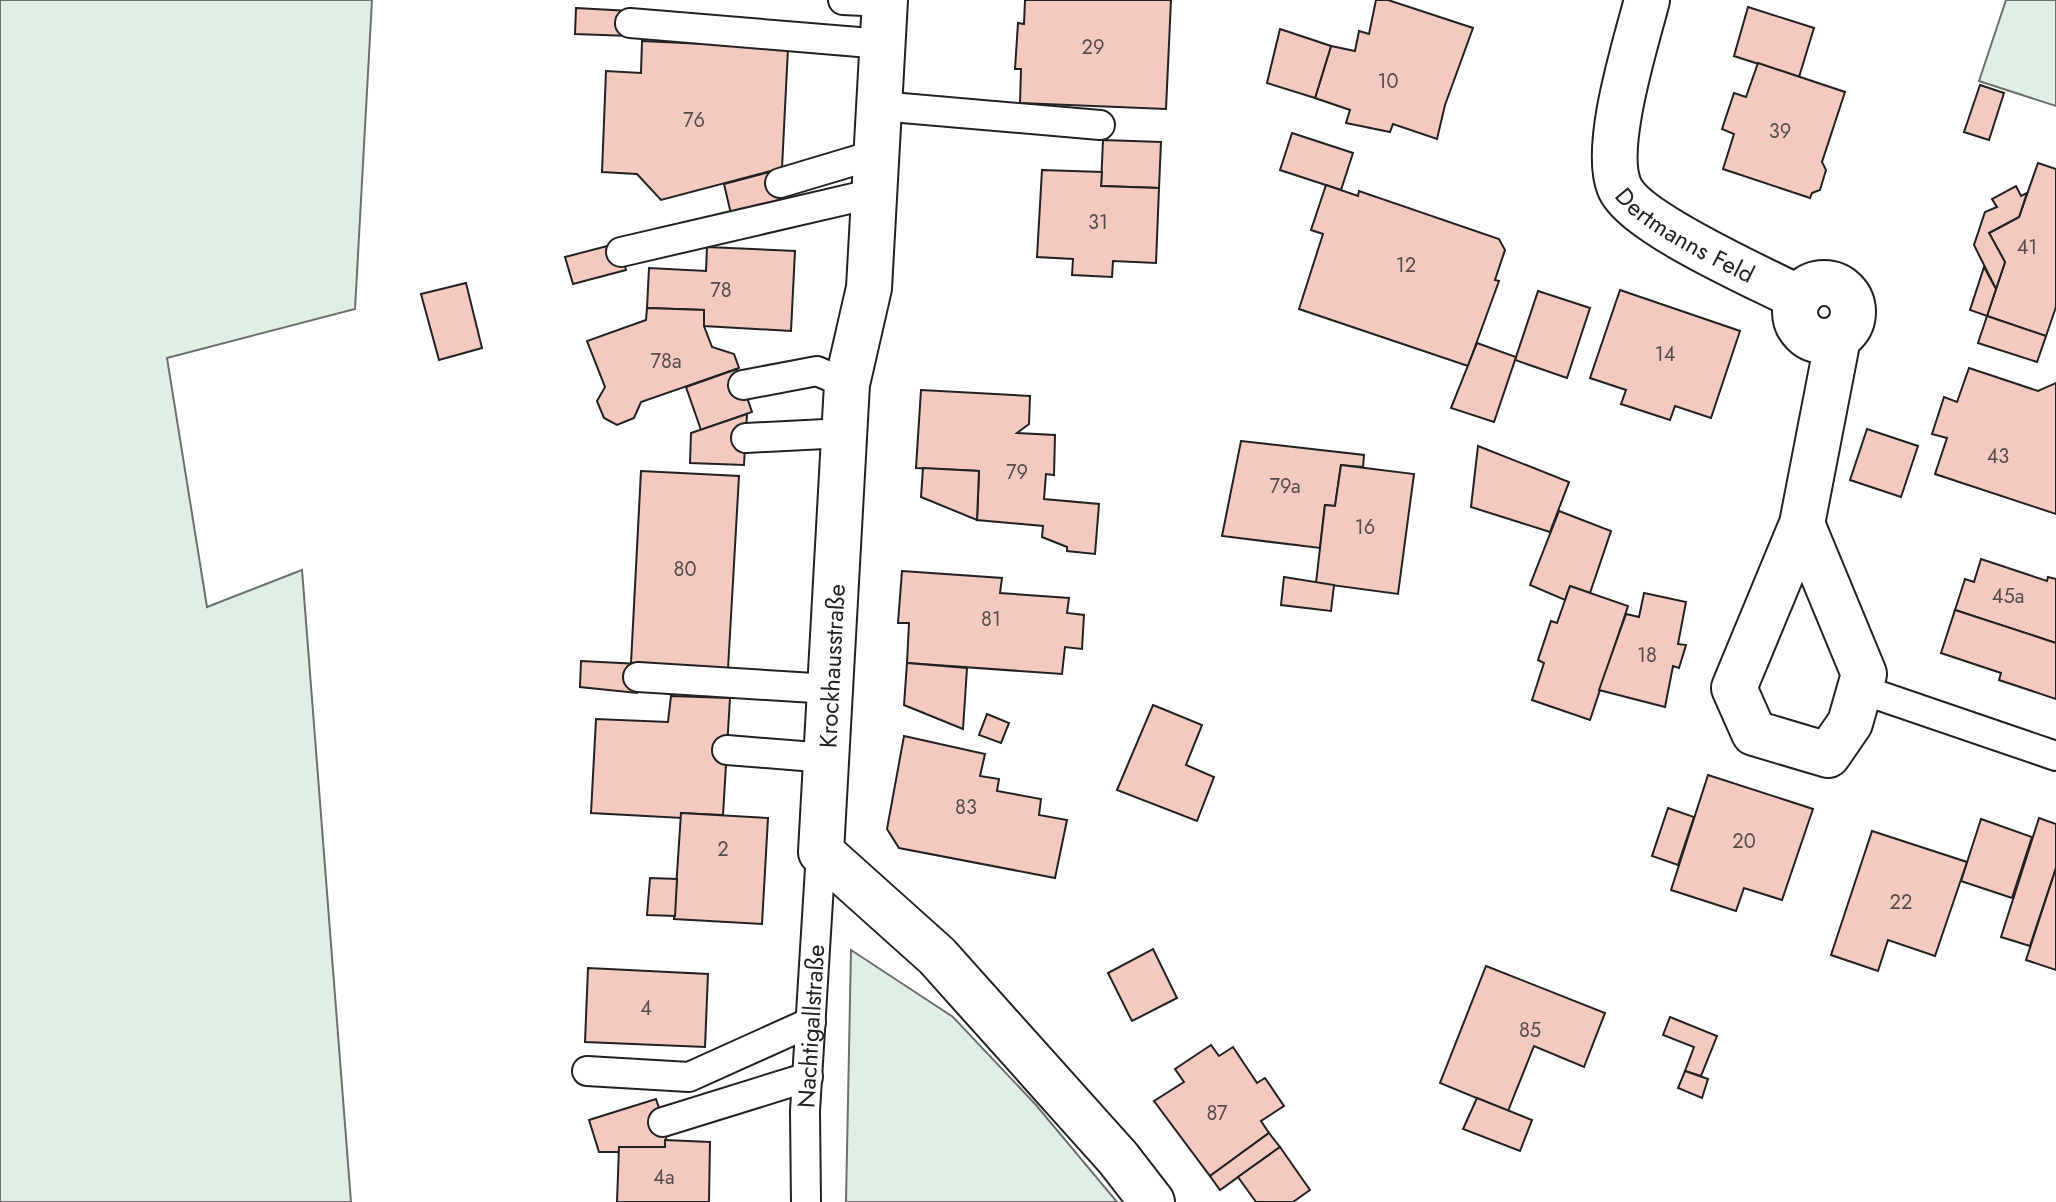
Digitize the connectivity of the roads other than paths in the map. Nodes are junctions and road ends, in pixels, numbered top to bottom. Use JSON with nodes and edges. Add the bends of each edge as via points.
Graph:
{"nodes":[{"id":1,"x":1647,"y":0,"type":"edge"},
{"id":2,"x":874,"y":12,"type":"edge"},
{"id":3,"x":630,"y":23,"type":"dead end"},
{"id":4,"x":879,"y":106,"type":"junction"},
{"id":5,"x":1100,"y":125,"type":"dead end"},
{"id":6,"x":876,"y":174,"type":"junction"},
{"id":7,"x":780,"y":183,"type":"dead end"},
{"id":8,"x":621,"y":252,"type":"dead end"},
{"id":9,"x":847,"y":384,"type":"junction"},
{"id":10,"x":743,"y":385,"type":"dead end"},
{"id":11,"x":844,"y":433,"type":"junction"},
{"id":12,"x":746,"y":438,"type":"dead end"},
{"id":13,"x":1802,"y":524,"type":"junction"},
{"id":14,"x":638,"y":677,"type":"dead end"},
{"id":15,"x":830,"y":689,"type":"junction"},
{"id":16,"x":1860,"y":689,"type":"junction"},
{"id":17,"x":727,"y":750,"type":"dead end"},
{"id":18,"x":2056,"y":756,"type":"edge"},
{"id":19,"x":827,"y":758,"type":"junction"},
{"id":20,"x":821,"y":852,"type":"junction"},
{"id":21,"x":811,"y":1022,"type":"junction"},
{"id":22,"x":587,"y":1071,"type":"dead end"},
{"id":23,"x":808,"y":1077,"type":"junction"},
{"id":24,"x":663,"y":1122,"type":"dead end"},
{"id":25,"x":806,"y":1202,"type":"edge"},
{"id":26,"x":1152,"y":1202,"type":"edge"}],
"edges":[{"from":1,"to":13,"type":"street","name":"Dertmanns Feld","via":[[1616,127],[1619,186],[1646,218],[1799,298],[1817,283],[1830,284],[1848,296],[1852,320],[1838,338]]},
{"from":2,"to":3,"type":"lane"},
{"from":2,"to":4,"type":"street","name":"Krockhausstraße"},
{"from":4,"to":5,"type":"lane"},
{"from":4,"to":6,"type":"street","name":"Krockhausstraße"},
{"from":6,"to":7,"type":"lane"},
{"from":6,"to":8,"type":"lane"},
{"from":6,"to":9,"type":"street","name":"Krockhausstraße","via":[[869,288]]},
{"from":9,"to":10,"type":"lane","via":[[817,371]]},
{"from":9,"to":11,"type":"street","name":"Krockhausstraße"},
{"from":11,"to":12,"type":"lane"},
{"from":11,"to":15,"type":"street","name":"Krockhausstraße"},
{"from":13,"to":16,"type":"street","name":"Dertmanns Feld","via":[[1864,674]]},
{"from":13,"to":16,"type":"street","name":"Dertmanns Feld","via":[[1734,688],[1754,733],[1828,755],[1850,723]]},
{"from":14,"to":15,"type":"lane"},
{"from":15,"to":19,"type":"street","name":"Krockhausstraße"},
{"from":16,"to":18,"type":"lane"},
{"from":17,"to":19,"type":"lane"},
{"from":19,"to":20,"type":"street","name":"Krockhausstraße"},
{"from":20,"to":21,"type":"lane","name":"Nachtigallstraße"},
{"from":20,"to":26,"type":"street","via":[[937,956]]},
{"from":21,"to":22,"type":"lane","via":[[689,1077]]},
{"from":21,"to":23,"type":"lane","name":"Nachtigallstraße"},
{"from":23,"to":24,"type":"lane"},
{"from":23,"to":25,"type":"lane","name":"Nachtigallstraße"}]}
